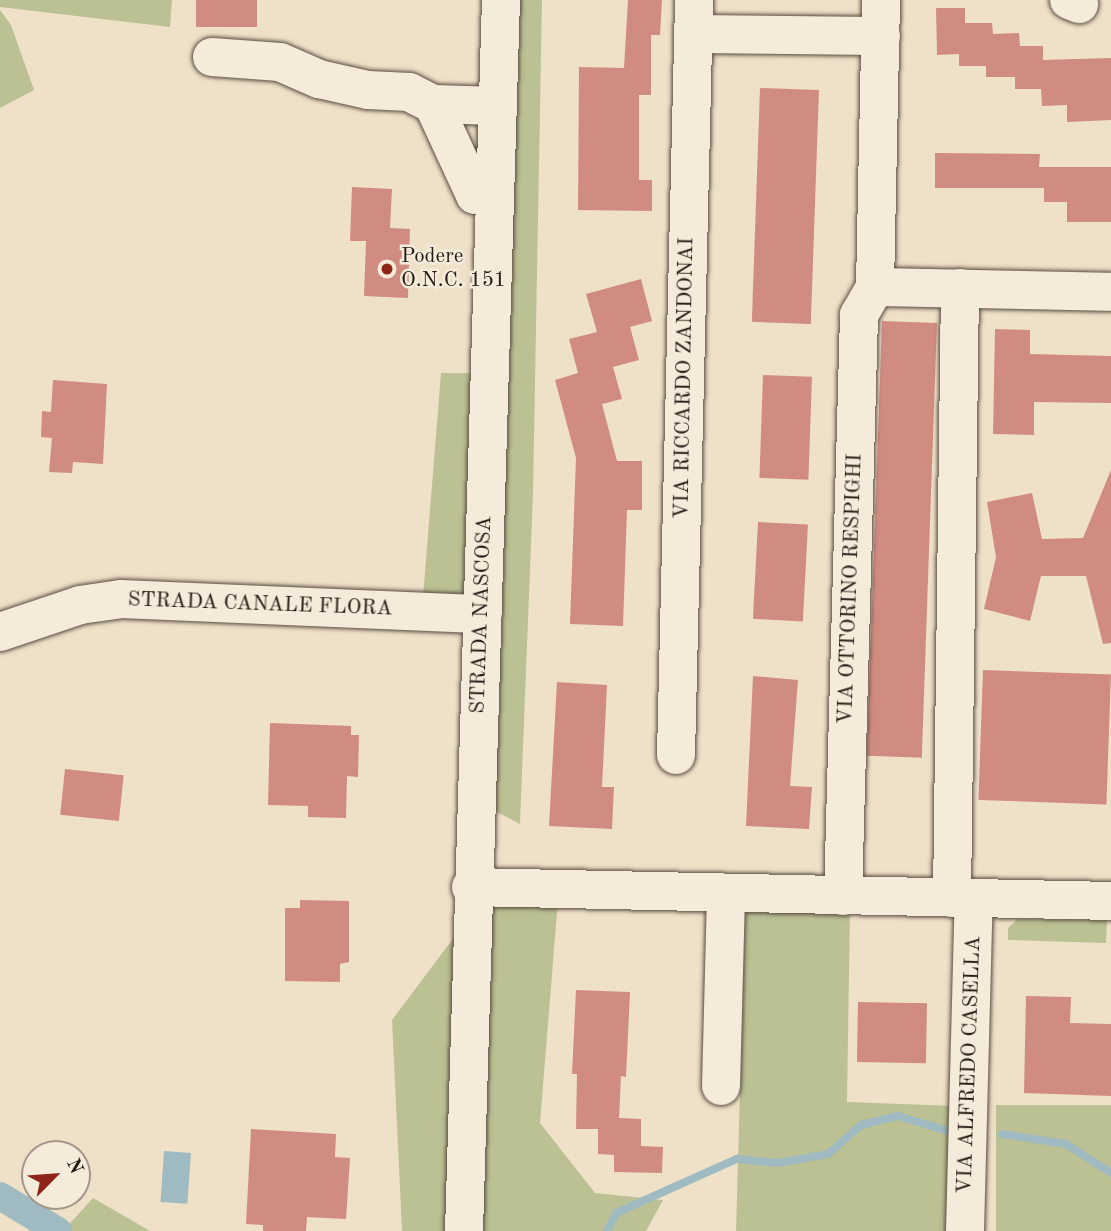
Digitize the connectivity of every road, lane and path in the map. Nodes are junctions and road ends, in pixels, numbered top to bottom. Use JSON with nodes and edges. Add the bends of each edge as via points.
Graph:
{"nodes":[{"id":1,"x":501,"y":0,"type":"edge"},
{"id":2,"x":694,"y":17,"type":"edge"},
{"id":3,"x":881,"y":18,"type":"edge"},
{"id":4,"x":212,"y":57,"type":"dead end"},
{"id":5,"x":433,"y":104,"type":"junction"},
{"id":6,"x":498,"y":106,"type":"junction"},
{"id":7,"x":495,"y":195,"type":"junction"},
{"id":8,"x":875,"y":287,"type":"junction"},
{"id":9,"x":960,"y":289,"type":"junction"},
{"id":10,"x":1111,"y":292,"type":"edge"},
{"id":11,"x":483,"y":614,"type":"junction"},
{"id":12,"x":0,"y":632,"type":"edge"},
{"id":13,"x":676,"y":755,"type":"dead end"},
{"id":14,"x":471,"y":887,"type":"junction"},
{"id":15,"x":726,"y":893,"type":"junction"},
{"id":16,"x":843,"y":895,"type":"junction"},
{"id":17,"x":963,"y":898,"type":"junction"},
{"id":18,"x":1111,"y":901,"type":"edge"},
{"id":19,"x":722,"y":1086,"type":"dead end"},
{"id":20,"x":464,"y":1231,"type":"edge"},
{"id":21,"x":965,"y":1231,"type":"edge"}],
"edges":[{"from":1,"to":6,"type":"street","name":"STRADA NASCOSA"},
{"from":2,"to":3,"type":"street"},
{"from":2,"to":13,"type":"street","name":"VIA RICCARDO ZANDONAI"},
{"from":3,"to":8,"type":"street"},
{"from":4,"to":5,"type":"street","via":[[280,62],[319,79],[368,90],[409,92]]},
{"from":5,"to":6,"type":"street"},
{"from":5,"to":7,"type":"street","via":[[475,195]]},
{"from":6,"to":7,"type":"street","name":"STRADA NASCOSA"},
{"from":7,"to":11,"type":"street","name":"STRADA NASCOSA"},
{"from":8,"to":9,"type":"street"},
{"from":8,"to":16,"type":"street","name":"VIA OTTORINO RESPIGHI","via":[[859,315]]},
{"from":9,"to":10,"type":"street"},
{"from":9,"to":17,"type":"street"},
{"from":11,"to":12,"type":"street","name":"STRADA CANALE FLORA","via":[[121,600],[80,606]]},
{"from":11,"to":14,"type":"street","name":"STRADA NASCOSA"},
{"from":14,"to":15,"type":"street"},
{"from":14,"to":20,"type":"street","name":"STRADA NASCOSA"},
{"from":15,"to":16,"type":"street"},
{"from":15,"to":19,"type":"street"},
{"from":16,"to":17,"type":"street"},
{"from":17,"to":18,"type":"street"},
{"from":17,"to":21,"type":"street","name":"VIA ALFREDO CASELLA"}]}
